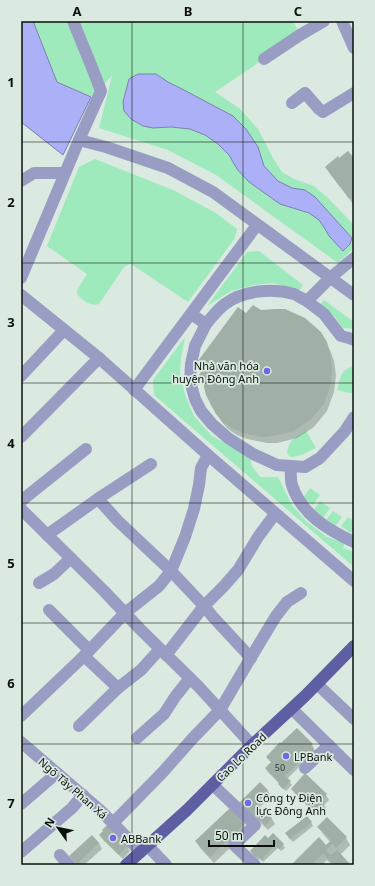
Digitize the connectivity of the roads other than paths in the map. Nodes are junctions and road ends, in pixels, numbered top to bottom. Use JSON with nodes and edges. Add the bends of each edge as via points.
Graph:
{"nodes":[{"id":1,"x":73,"y":21,"type":"edge"},
{"id":2,"x":324,"y":21,"type":"edge"},
{"id":3,"x":342,"y":21,"type":"edge"},
{"id":4,"x":354,"y":46,"type":"edge"},
{"id":5,"x":264,"y":59,"type":"dead end"},
{"id":6,"x":354,"y":93,"type":"edge"},
{"id":7,"x":292,"y":103,"type":"dead end"},
{"id":8,"x":79,"y":140,"type":"junction"},
{"id":9,"x":65,"y":173,"type":"junction"},
{"id":10,"x":21,"y":181,"type":"edge"},
{"id":11,"x":257,"y":225,"type":"junction"},
{"id":12,"x":354,"y":258,"type":"edge"},
{"id":13,"x":21,"y":278,"type":"edge"},
{"id":14,"x":330,"y":278,"type":"junction"},
{"id":15,"x":21,"y":295,"type":"edge"},
{"id":16,"x":354,"y":295,"type":"edge"},
{"id":17,"x":307,"y":301,"type":"junction"},
{"id":18,"x":191,"y":314,"type":"junction"},
{"id":19,"x":206,"y":324,"type":"junction"},
{"id":20,"x":64,"y":330,"type":"junction"},
{"id":21,"x":354,"y":340,"type":"edge"},
{"id":22,"x":99,"y":358,"type":"junction"},
{"id":23,"x":21,"y":376,"type":"edge"},
{"id":24,"x":134,"y":390,"type":"junction"},
{"id":25,"x":354,"y":417,"type":"edge"},
{"id":26,"x":350,"y":434,"type":"edge"},
{"id":27,"x":21,"y":437,"type":"edge"},
{"id":28,"x":86,"y":449,"type":"dead end"},
{"id":29,"x":208,"y":455,"type":"junction"},
{"id":30,"x":151,"y":464,"type":"dead end"},
{"id":31,"x":291,"y":466,"type":"junction"},
{"id":32,"x":98,"y":499,"type":"junction"},
{"id":33,"x":21,"y":501,"type":"edge"},
{"id":34,"x":22,"y":514,"type":"edge"},
{"id":35,"x":275,"y":514,"type":"junction"},
{"id":36,"x":47,"y":535,"type":"junction"},
{"id":37,"x":354,"y":542,"type":"edge"},
{"id":38,"x":71,"y":558,"type":"junction"},
{"id":39,"x":171,"y":571,"type":"junction"},
{"id":40,"x":354,"y":581,"type":"edge"},
{"id":41,"x":39,"y":583,"type":"dead end"},
{"id":42,"x":301,"y":593,"type":"dead end"},
{"id":43,"x":204,"y":606,"type":"junction"},
{"id":44,"x":49,"y":610,"type":"dead end"},
{"id":45,"x":124,"y":613,"type":"junction"},
{"id":46,"x":354,"y":646,"type":"edge"},
{"id":47,"x":163,"y":652,"type":"junction"},
{"id":48,"x":86,"y":653,"type":"junction"},
{"id":49,"x":251,"y":658,"type":"junction"},
{"id":50,"x":190,"y":678,"type":"junction"},
{"id":51,"x":317,"y":684,"type":"junction"},
{"id":52,"x":118,"y":688,"type":"junction"},
{"id":53,"x":292,"y":709,"type":"junction"},
{"id":54,"x":220,"y":710,"type":"junction"},
{"id":55,"x":21,"y":716,"type":"edge"},
{"id":56,"x":354,"y":719,"type":"edge"},
{"id":57,"x":79,"y":726,"type":"dead end"},
{"id":58,"x":137,"y":738,"type":"dead end"},
{"id":59,"x":21,"y":742,"type":"edge"},
{"id":60,"x":252,"y":745,"type":"junction"},
{"id":61,"x":329,"y":745,"type":"junction"},
{"id":62,"x":305,"y":768,"type":"dead end"},
{"id":63,"x":354,"y":770,"type":"edge"},
{"id":64,"x":57,"y":773,"type":"junction"},
{"id":65,"x":213,"y":785,"type":"junction"},
{"id":66,"x":83,"y":795,"type":"junction"},
{"id":67,"x":21,"y":804,"type":"edge"},
{"id":68,"x":113,"y":823,"type":"junction"},
{"id":69,"x":144,"y":849,"type":"junction"},
{"id":70,"x":21,"y":852,"type":"edge"},
{"id":71,"x":60,"y":855,"type":"dead end"},
{"id":72,"x":69,"y":865,"type":"edge"},
{"id":73,"x":126,"y":865,"type":"edge"},
{"id":74,"x":166,"y":865,"type":"edge"},
{"id":75,"x":254,"y":865,"type":"edge"}],
"edges":[{"from":1,"to":8,"type":"street","via":[[101,91]]},
{"from":2,"to":5,"type":"street"},
{"from":3,"to":4,"type":"street"},
{"from":6,"to":7,"type":"street","via":[[323,112],[305,93]]},
{"from":8,"to":9,"type":"street"},
{"from":8,"to":11,"type":"street","via":[[106,146],[168,168],[213,192]]},
{"from":9,"to":10,"type":"street","via":[[34,173]]},
{"from":9,"to":13,"type":"street"},
{"from":11,"to":14,"type":"street"},
{"from":11,"to":18,"type":"street"},
{"from":12,"to":14,"type":"street"},
{"from":14,"to":16,"type":"street"},
{"from":14,"to":17,"type":"street"},
{"from":15,"to":20,"type":"street"},
{"from":17,"to":19,"type":"street","via":[[295,294],[255,291],[225,304]]},
{"from":17,"to":21,"type":"street","via":[[324,314],[341,336]]},
{"from":18,"to":19,"type":"street"},
{"from":18,"to":24,"type":"street"},
{"from":19,"to":31,"type":"street","via":[[195,346],[190,381],[194,399],[201,411],[228,438],[253,454],[277,465]]},
{"from":20,"to":22,"type":"street"},
{"from":20,"to":23,"type":"street"},
{"from":22,"to":24,"type":"street"},
{"from":22,"to":27,"type":"street"},
{"from":24,"to":29,"type":"street"},
{"from":25,"to":26,"type":"street"},
{"from":26,"to":31,"type":"street","via":[[305,467]]},
{"from":28,"to":33,"type":"street"},
{"from":29,"to":35,"type":"street"},
{"from":29,"to":39,"type":"street","via":[[201,468],[194,509]]},
{"from":30,"to":32,"type":"street"},
{"from":31,"to":37,"type":"street","via":[[292,484],[309,514]]},
{"from":32,"to":36,"type":"street"},
{"from":32,"to":39,"type":"street"},
{"from":34,"to":36,"type":"street"},
{"from":35,"to":40,"type":"street"},
{"from":35,"to":43,"type":"street","via":[[238,570]]},
{"from":36,"to":38,"type":"street"},
{"from":38,"to":41,"type":"street","via":[[54,574]]},
{"from":38,"to":45,"type":"street"},
{"from":39,"to":43,"type":"street"},
{"from":39,"to":45,"type":"street","via":[[159,586]]},
{"from":42,"to":49,"type":"street","via":[[287,602],[276,616]]},
{"from":43,"to":47,"type":"street"},
{"from":43,"to":49,"type":"street"},
{"from":44,"to":48,"type":"street"},
{"from":45,"to":47,"type":"street"},
{"from":45,"to":48,"type":"street"},
{"from":46,"to":51,"type":"main road","name":"Cao Lo Road"},
{"from":47,"to":50,"type":"street"},
{"from":47,"to":52,"type":"street"},
{"from":48,"to":52,"type":"street"},
{"from":48,"to":55,"type":"street"},
{"from":49,"to":54,"type":"street"},
{"from":50,"to":54,"type":"street"},
{"from":50,"to":58,"type":"street","via":[[164,714]]},
{"from":51,"to":53,"type":"main road","name":"Cao Lo Road"},
{"from":51,"to":56,"type":"street"},
{"from":52,"to":57,"type":"street"},
{"from":53,"to":60,"type":"main road","name":"Cao Lo Road"},
{"from":53,"to":61,"type":"street"},
{"from":54,"to":60,"type":"street"},
{"from":54,"to":68,"type":"street"},
{"from":59,"to":64,"type":"street","name":"Ngõ Tây Phan Xá"},
{"from":60,"to":65,"type":"main road","name":"Cao Lo Road"},
{"from":61,"to":62,"type":"street"},
{"from":61,"to":63,"type":"street"},
{"from":64,"to":66,"type":"street","name":"Ngõ Tây Phan Xá"},
{"from":64,"to":67,"type":"street"},
{"from":65,"to":69,"type":"main road","name":"Cao Lo Road"},
{"from":65,"to":75,"type":"street","via":[[255,825],[234,845]]},
{"from":66,"to":68,"type":"street","name":"Ngõ Tây Phan Xá"},
{"from":66,"to":70,"type":"street","via":[[72,808]]},
{"from":68,"to":69,"type":"street","name":"Ngõ Tây Phan Xá"},
{"from":69,"to":73,"type":"main road","name":"Cao Lo Road"},
{"from":69,"to":74,"type":"street","name":"Ngõ Tây Phan Xá"},
{"from":71,"to":72,"type":"street"}]}
